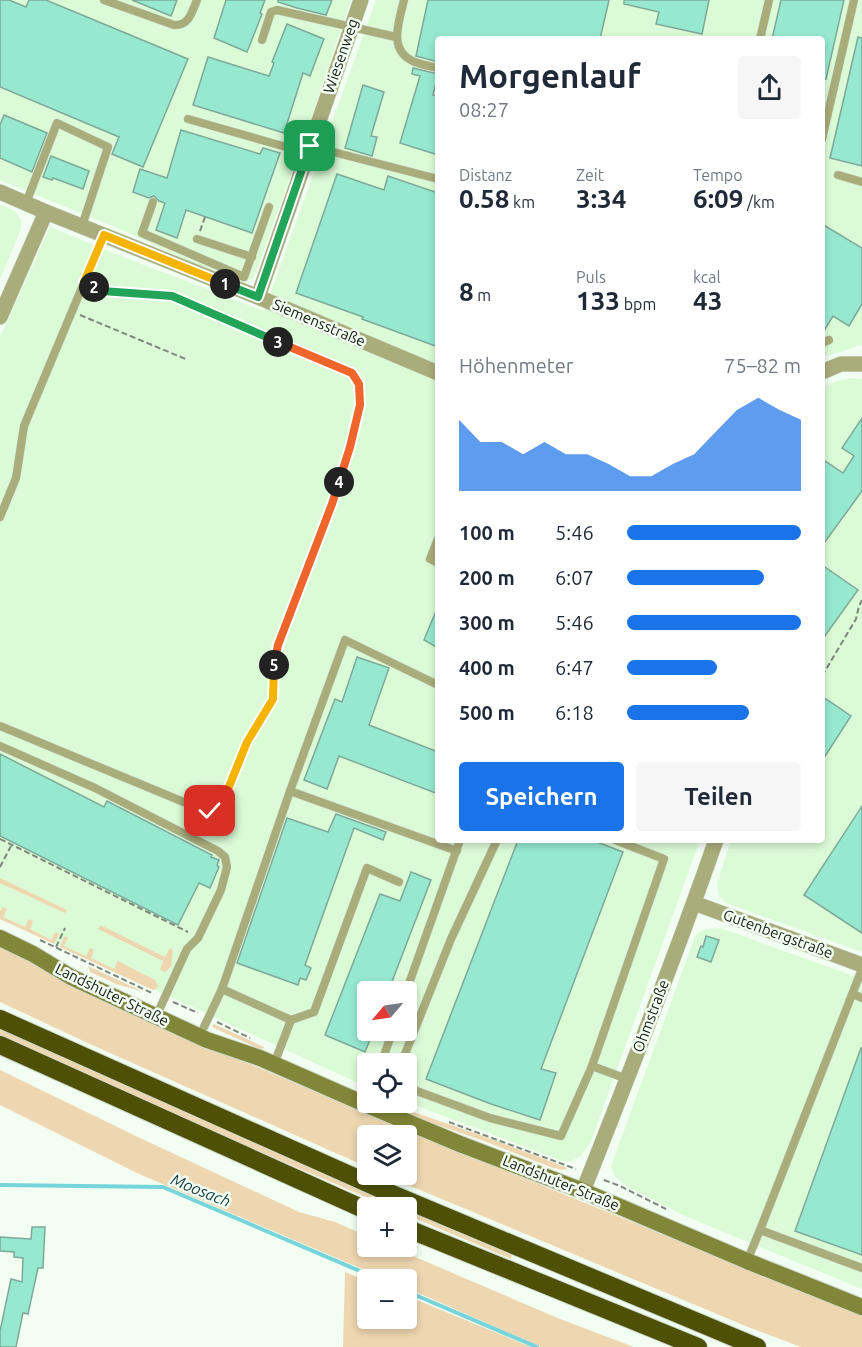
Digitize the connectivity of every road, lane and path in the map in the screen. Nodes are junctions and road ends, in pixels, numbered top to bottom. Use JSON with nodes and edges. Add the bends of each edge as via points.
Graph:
{"nodes":[{"id":1,"x":104,"y":0,"type":"edge"},
{"id":2,"x":197,"y":0,"type":"edge"},
{"id":3,"x":361,"y":0,"type":"edge"},
{"id":4,"x":404,"y":0,"type":"edge"},
{"id":5,"x":769,"y":0,"type":"edge"},
{"id":6,"x":854,"y":0,"type":"edge"},
{"id":7,"x":351,"y":28,"type":"junction"},
{"id":8,"x":761,"y":36,"type":"edge"},
{"id":9,"x":396,"y":37,"type":"junction"},
{"id":10,"x":262,"y":40,"type":"dead end"},
{"id":11,"x":435,"y":67,"type":"edge"},
{"id":12,"x":825,"y":99,"type":"edge"},
{"id":13,"x":831,"y":100,"type":"junction"},
{"id":14,"x":189,"y":119,"type":"dead end"},
{"id":15,"x":825,"y":126,"type":"edge"},
{"id":16,"x":309,"y":150,"type":"junction"},
{"id":17,"x":838,"y":175,"type":"dead end"},
{"id":18,"x":435,"y":178,"type":"edge"},
{"id":19,"x":862,"y":182,"type":"edge"},
{"id":20,"x":0,"y":192,"type":"edge"},
{"id":21,"x":153,"y":202,"type":"dead end"},
{"id":22,"x":26,"y":203,"type":"junction"},
{"id":23,"x":269,"y":207,"type":"dead end"},
{"id":24,"x":46,"y":212,"type":"junction"},
{"id":25,"x":205,"y":217,"type":"dead end"},
{"id":26,"x":82,"y":226,"type":"junction"},
{"id":27,"x":104,"y":235,"type":"junction"},
{"id":28,"x":197,"y":239,"type":"joint"},
{"id":29,"x":252,"y":257,"type":"junction"},
{"id":30,"x":84,"y":282,"type":"junction"},
{"id":31,"x":258,"y":297,"type":"junction"},
{"id":32,"x":71,"y":312,"type":"junction"},
{"id":33,"x":0,"y":317,"type":"edge"},
{"id":34,"x":188,"y":360,"type":"dead end"},
{"id":35,"x":862,"y":364,"type":"edge"},
{"id":36,"x":825,"y":371,"type":"edge"},
{"id":37,"x":435,"y":372,"type":"edge"},
{"id":38,"x":0,"y":517,"type":"edge"},
{"id":39,"x":435,"y":546,"type":"edge"},
{"id":40,"x":435,"y":562,"type":"edge"},
{"id":41,"x":862,"y":600,"type":"edge"},
{"id":42,"x":825,"y":671,"type":"edge"},
{"id":43,"x":435,"y":684,"type":"edge"},
{"id":44,"x":0,"y":726,"type":"edge"},
{"id":45,"x":0,"y":746,"type":"edge"},
{"id":46,"x":290,"y":791,"type":"junction"},
{"id":47,"x":0,"y":839,"type":"edge"},
{"id":48,"x":459,"y":843,"type":"edge"},
{"id":49,"x":496,"y":843,"type":"edge"},
{"id":50,"x":623,"y":843,"type":"edge"},
{"id":51,"x":715,"y":843,"type":"edge"},
{"id":52,"x":12,"y":844,"type":"junction"},
{"id":53,"x":457,"y":851,"type":"junction"},
{"id":54,"x":0,"y":867,"type":"edge"},
{"id":55,"x":399,"y":882,"type":"dead end"},
{"id":56,"x":694,"y":903,"type":"junction"},
{"id":57,"x":64,"y":928,"type":"dead end"},
{"id":58,"x":0,"y":938,"type":"edge"},
{"id":59,"x":198,"y":938,"type":"junction"},
{"id":60,"x":35,"y":946,"type":"junction"},
{"id":61,"x":56,"y":947,"type":"junction"},
{"id":62,"x":862,"y":967,"type":"edge"},
{"id":63,"x":410,"y":981,"type":"edge"},
{"id":64,"x":222,"y":989,"type":"junction"},
{"id":65,"x":853,"y":994,"type":"junction"},
{"id":66,"x":862,"y":998,"type":"edge"},
{"id":67,"x":162,"y":1003,"type":"junction"},
{"id":68,"x":0,"y":1019,"type":"edge"},
{"id":69,"x":291,"y":1020,"type":"junction"},
{"id":70,"x":206,"y":1023,"type":"junction"},
{"id":71,"x":249,"y":1038,"type":"dead end"},
{"id":72,"x":0,"y":1045,"type":"edge"},
{"id":73,"x":405,"y":1053,"type":"edge"},
{"id":74,"x":267,"y":1061,"type":"junction"},
{"id":75,"x":592,"y":1066,"type":"junction"},
{"id":76,"x":627,"y":1079,"type":"junction"},
{"id":77,"x":417,"y":1091,"type":"edge"},
{"id":78,"x":357,"y":1100,"type":"edge"},
{"id":79,"x":388,"y":1113,"type":"edge"},
{"id":80,"x":583,"y":1191,"type":"junction"},
{"id":81,"x":357,"y":1205,"type":"edge"},
{"id":82,"x":760,"y":1230,"type":"junction"},
{"id":83,"x":417,"y":1232,"type":"edge"},
{"id":84,"x":747,"y":1261,"type":"junction"},
{"id":85,"x":862,"y":1268,"type":"edge"},
{"id":86,"x":862,"y":1307,"type":"edge"},
{"id":87,"x":698,"y":1347,"type":"edge"},
{"id":88,"x":757,"y":1347,"type":"edge"}],
"edges":[{"from":1,"to":2,"type":"lane","via":[[174,26],[186,22]]},
{"from":3,"to":7,"type":"street","name":"Wiesenweg"},
{"from":4,"to":9,"type":"lane"},
{"from":5,"to":8,"type":"lane"},
{"from":6,"to":13,"type":"lane"},
{"from":7,"to":9,"type":"lane"},
{"from":7,"to":10,"type":"lane","via":[[277,10],[272,12]]},
{"from":7,"to":16,"type":"street","name":"Wiesenweg"},
{"from":9,"to":11,"type":"lane","via":[[399,50],[413,62]]},
{"from":12,"to":13,"type":"lane"},
{"from":13,"to":15,"type":"lane"},
{"from":14,"to":16,"type":"lane"},
{"from":16,"to":18,"type":"lane"},
{"from":16,"to":31,"type":"street","name":"Wiesenweg"},
{"from":17,"to":19,"type":"lane"},
{"from":20,"to":22,"type":"street","name":"Siemensstraße"},
{"from":21,"to":29,"type":"lane","via":[[142,233],[243,279]]},
{"from":22,"to":24,"type":"street","name":"Siemensstraße"},
{"from":22,"to":26,"type":"lane","via":[[57,123],[108,147]]},
{"from":23,"to":29,"type":"lane"},
{"from":24,"to":26,"type":"street","name":"Siemensstraße"},
{"from":24,"to":33,"type":"street"},
{"from":25,"to":28,"type":"path"},
{"from":26,"to":27,"type":"street","name":"Siemensstraße"},
{"from":27,"to":30,"type":"lane"},
{"from":27,"to":31,"type":"street","name":"Siemensstraße"},
{"from":28,"to":29,"type":"lane"},
{"from":30,"to":32,"type":"lane"},
{"from":30,"to":44,"type":"lane","via":[[102,291],[172,296],[334,364],[356,378],[360,405],[332,504],[278,645],[273,699],[247,742],[224,799],[217,807],[203,810]]},
{"from":31,"to":37,"type":"street","name":"Siemensstraße"},
{"from":32,"to":34,"type":"path"},
{"from":32,"to":38,"type":"lane","via":[[24,426],[16,477]]},
{"from":35,"to":36,"type":"street","via":[[841,364]]},
{"from":39,"to":40,"type":"lane","via":[[430,559]]},
{"from":41,"to":42,"type":"path","via":[[856,619]]},
{"from":43,"to":46,"type":"lane","via":[[345,640]]},
{"from":45,"to":59,"type":"lane","via":[[95,788],[225,857],[227,867],[221,890]]},
{"from":46,"to":53,"type":"lane"},
{"from":46,"to":64,"type":"lane"},
{"from":47,"to":52,"type":"path"},
{"from":48,"to":53,"type":"lane"},
{"from":49,"to":73,"type":"lane","via":[[451,939]]},
{"from":50,"to":75,"type":"lane","via":[[664,859]]},
{"from":51,"to":56,"type":"street","name":"Ohmstraße"},
{"from":52,"to":54,"type":"path"},
{"from":52,"to":59,"type":"path"},
{"from":53,"to":63,"type":"lane"},
{"from":55,"to":69,"type":"lane","via":[[367,868],[315,1012]]},
{"from":56,"to":62,"type":"street","name":"Gutenbergstraße"},
{"from":56,"to":76,"type":"street","name":"Ohmstraße"},
{"from":57,"to":61,"type":"path"},
{"from":58,"to":60,"type":"main road","name":"Landshuter Straße"},
{"from":59,"to":67,"type":"lane","via":[[187,949]]},
{"from":60,"to":61,"type":"path"},
{"from":60,"to":67,"type":"main road","name":"Landshuter Straße","via":[[75,969]]},
{"from":60,"to":74,"type":"main road","name":"Landshuter Straße","via":[[71,977],[207,1040]]},
{"from":61,"to":67,"type":"path"},
{"from":62,"to":65,"type":"lane"},
{"from":64,"to":69,"type":"lane"},
{"from":64,"to":70,"type":"lane"},
{"from":65,"to":66,"type":"lane"},
{"from":65,"to":82,"type":"lane"},
{"from":67,"to":70,"type":"main road","name":"Landshuter Straße"},
{"from":67,"to":70,"type":"path"},
{"from":68,"to":88,"type":"highway","via":[[392,1194]]},
{"from":69,"to":74,"type":"lane"},
{"from":70,"to":71,"type":"path"},
{"from":70,"to":74,"type":"main road","name":"Landshuter Straße"},
{"from":72,"to":81,"type":"highway"},
{"from":74,"to":78,"type":"main road","name":"Landshuter Straße"},
{"from":75,"to":76,"type":"lane"},
{"from":75,"to":77,"type":"lane","via":[[561,1136],[490,1118]]},
{"from":76,"to":80,"type":"street","name":"Ohmstraße"},
{"from":79,"to":80,"type":"main road","name":"Landshuter Straße"},
{"from":80,"to":84,"type":"main road","name":"Landshuter Straße"},
{"from":82,"to":84,"type":"lane"},
{"from":82,"to":85,"type":"lane"},
{"from":83,"to":87,"type":"highway"},
{"from":84,"to":86,"type":"main road","name":"Landshuter Straße"}]}
